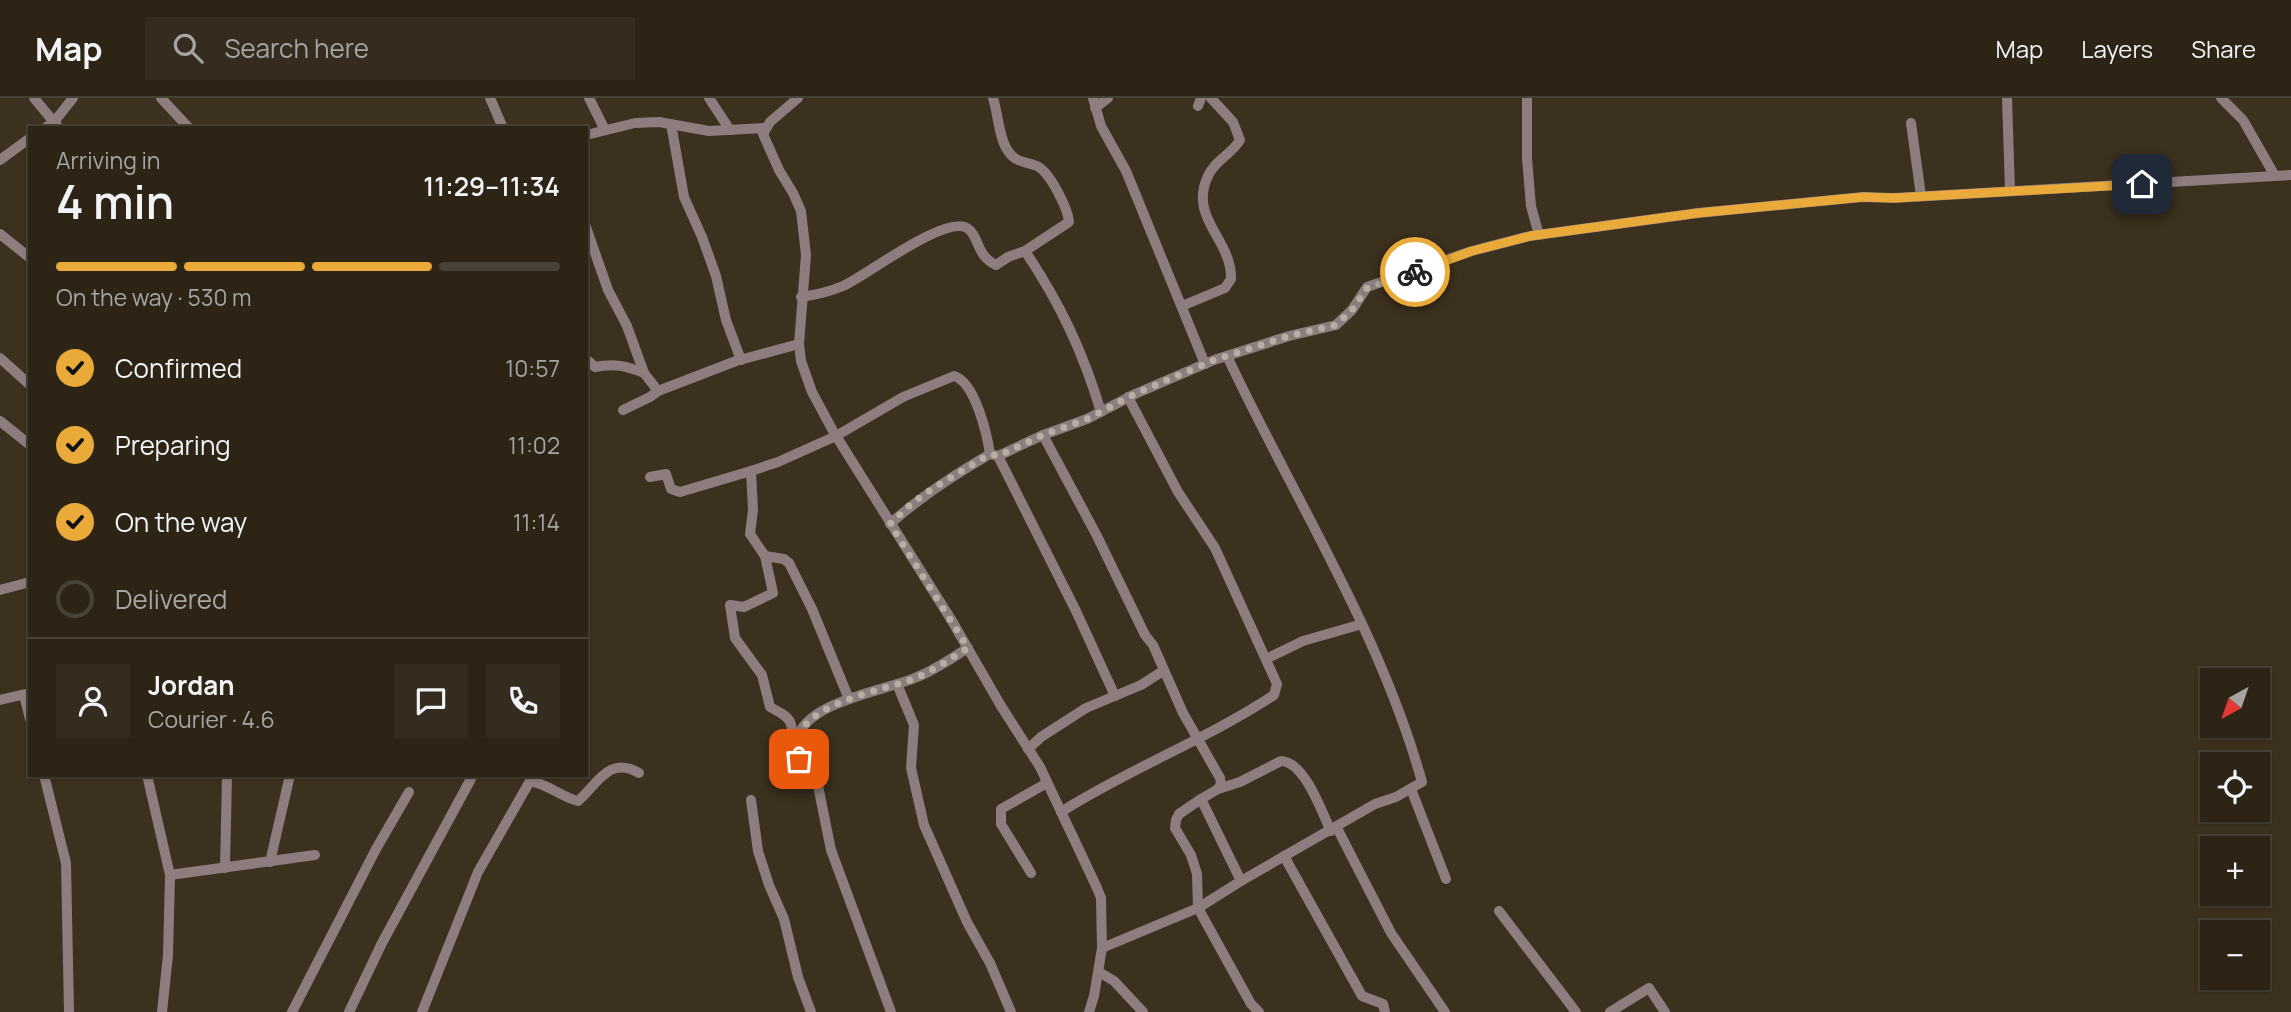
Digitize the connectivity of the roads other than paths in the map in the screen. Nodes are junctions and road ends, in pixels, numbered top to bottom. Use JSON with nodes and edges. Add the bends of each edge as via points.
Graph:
{"nodes":[{"id":1,"x":34,"y":98,"type":"edge"},
{"id":2,"x":74,"y":98,"type":"edge"},
{"id":3,"x":160,"y":98,"type":"edge"},
{"id":4,"x":490,"y":98,"type":"edge"},
{"id":5,"x":589,"y":98,"type":"edge"},
{"id":6,"x":709,"y":98,"type":"edge"},
{"id":7,"x":993,"y":98,"type":"edge"},
{"id":8,"x":1108,"y":98,"type":"edge"},
{"id":9,"x":1211,"y":98,"type":"edge"},
{"id":10,"x":1527,"y":98,"type":"edge"},
{"id":11,"x":2007,"y":98,"type":"edge"},
{"id":12,"x":2221,"y":98,"type":"edge"},
{"id":13,"x":794,"y":99,"type":"edge"},
{"id":14,"x":1094,"y":103,"type":"edge"},
{"id":15,"x":1911,"y":123,"type":"dead end"},
{"id":16,"x":671,"y":124,"type":"junction"},
{"id":17,"x":53,"y":126,"type":"edge"},
{"id":18,"x":187,"y":126,"type":"edge"},
{"id":19,"x":502,"y":126,"type":"edge"},
{"id":20,"x":765,"y":128,"type":"junction"},
{"id":21,"x":605,"y":130,"type":"junction"},
{"id":22,"x":730,"y":130,"type":"junction"},
{"id":23,"x":588,"y":134,"type":"edge"},
{"id":24,"x":28,"y":139,"type":"edge"},
{"id":25,"x":0,"y":160,"type":"edge"},
{"id":26,"x":2291,"y":175,"type":"edge"},
{"id":27,"x":2275,"y":176,"type":"junction"},
{"id":28,"x":2010,"y":191,"type":"junction"},
{"id":29,"x":1921,"y":196,"type":"junction"},
{"id":30,"x":588,"y":233,"type":"edge"},
{"id":31,"x":0,"y":234,"type":"edge"},
{"id":32,"x":1539,"y":235,"type":"junction"},
{"id":33,"x":1025,"y":251,"type":"junction"},
{"id":34,"x":28,"y":256,"type":"edge"},
{"id":35,"x":801,"y":297,"type":"junction"},
{"id":36,"x":1182,"y":306,"type":"junction"},
{"id":37,"x":799,"y":344,"type":"junction"},
{"id":38,"x":1227,"y":356,"type":"junction"},
{"id":39,"x":0,"y":358,"type":"edge"},
{"id":40,"x":741,"y":360,"type":"junction"},
{"id":41,"x":588,"y":361,"type":"edge"},
{"id":42,"x":1205,"y":364,"type":"junction"},
{"id":43,"x":644,"y":373,"type":"junction"},
{"id":44,"x":28,"y":383,"type":"edge"},
{"id":45,"x":658,"y":391,"type":"junction"},
{"id":46,"x":1128,"y":397,"type":"junction"},
{"id":47,"x":623,"y":410,"type":"dead end"},
{"id":48,"x":1101,"y":412,"type":"junction"},
{"id":49,"x":0,"y":421,"type":"edge"},
{"id":50,"x":1043,"y":435,"type":"junction"},
{"id":51,"x":836,"y":436,"type":"junction"},
{"id":52,"x":28,"y":443,"type":"edge"},
{"id":53,"x":994,"y":455,"type":"junction"},
{"id":54,"x":751,"y":471,"type":"junction"},
{"id":55,"x":650,"y":477,"type":"dead end"},
{"id":56,"x":890,"y":524,"type":"junction"},
{"id":57,"x":765,"y":556,"type":"junction"},
{"id":58,"x":28,"y":583,"type":"edge"},
{"id":59,"x":0,"y":590,"type":"edge"},
{"id":60,"x":1362,"y":624,"type":"junction"},
{"id":61,"x":968,"y":648,"type":"junction"},
{"id":62,"x":1266,"y":659,"type":"junction"},
{"id":63,"x":1163,"y":671,"type":"junction"},
{"id":64,"x":897,"y":684,"type":"junction"},
{"id":65,"x":27,"y":694,"type":"edge"},
{"id":66,"x":1115,"y":696,"type":"junction"},
{"id":67,"x":849,"y":699,"type":"junction"},
{"id":68,"x":0,"y":700,"type":"edge"},
{"id":69,"x":797,"y":739,"type":"junction"},
{"id":70,"x":1199,"y":740,"type":"junction"},
{"id":71,"x":1028,"y":749,"type":"junction"},
{"id":72,"x":639,"y":773,"type":"dead end"},
{"id":73,"x":44,"y":777,"type":"edge"},
{"id":74,"x":147,"y":777,"type":"edge"},
{"id":75,"x":227,"y":777,"type":"edge"},
{"id":76,"x":290,"y":777,"type":"edge"},
{"id":77,"x":472,"y":777,"type":"edge"},
{"id":78,"x":532,"y":778,"type":"edge"},
{"id":79,"x":1047,"y":783,"type":"junction"},
{"id":80,"x":1218,"y":789,"type":"junction"},
{"id":81,"x":1411,"y":789,"type":"junction"},
{"id":82,"x":409,"y":792,"type":"dead end"},
{"id":83,"x":1200,"y":799,"type":"junction"},
{"id":84,"x":751,"y":800,"type":"dead end"},
{"id":85,"x":1062,"y":813,"type":"junction"},
{"id":86,"x":1334,"y":830,"type":"junction"},
{"id":87,"x":314,"y":855,"type":"dead end"},
{"id":88,"x":1284,"y":856,"type":"junction"},
{"id":89,"x":270,"y":862,"type":"junction"},
{"id":90,"x":225,"y":868,"type":"junction"},
{"id":91,"x":1031,"y":873,"type":"dead end"},
{"id":92,"x":170,"y":876,"type":"junction"},
{"id":93,"x":1446,"y":879,"type":"dead end"},
{"id":94,"x":1241,"y":881,"type":"junction"},
{"id":95,"x":1198,"y":908,"type":"junction"},
{"id":96,"x":1499,"y":911,"type":"dead end"},
{"id":97,"x":1102,"y":948,"type":"junction"},
{"id":98,"x":1098,"y":972,"type":"junction"},
{"id":99,"x":69,"y":1012,"type":"edge"},
{"id":100,"x":162,"y":1012,"type":"edge"},
{"id":101,"x":292,"y":1012,"type":"edge"},
{"id":102,"x":349,"y":1012,"type":"edge"},
{"id":103,"x":422,"y":1012,"type":"edge"},
{"id":104,"x":811,"y":1012,"type":"edge"},
{"id":105,"x":891,"y":1012,"type":"edge"},
{"id":106,"x":1011,"y":1012,"type":"edge"},
{"id":107,"x":1089,"y":1012,"type":"edge"},
{"id":108,"x":1143,"y":1012,"type":"edge"},
{"id":109,"x":1259,"y":1012,"type":"edge"},
{"id":110,"x":1385,"y":1012,"type":"edge"},
{"id":111,"x":1445,"y":1012,"type":"edge"},
{"id":112,"x":1576,"y":1012,"type":"edge"},
{"id":113,"x":1610,"y":1012,"type":"edge"},
{"id":114,"x":1665,"y":1012,"type":"edge"}],
"edges":[{"from":1,"to":17,"type":"street"},
{"from":2,"to":17,"type":"street"},
{"from":3,"to":18,"type":"street"},
{"from":4,"to":19,"type":"street"},
{"from":5,"to":21,"type":"street"},
{"from":6,"to":22,"type":"street"},
{"from":7,"to":33,"type":"street","via":[[1006,149],[1018,162],[1040,167],[1068,209],[1069,222]]},
{"from":8,"to":14,"type":"street"},
{"from":9,"to":36,"type":"street","via":[[1233,122],[1240,140],[1216,163],[1202,195],[1203,213],[1220,240],[1231,279],[1224,288]]},
{"from":10,"to":32,"type":"street","via":[[1531,206]]},
{"from":11,"to":28,"type":"street"},
{"from":12,"to":27,"type":"street","via":[[2243,120]]},
{"from":13,"to":20,"type":"street"},
{"from":14,"to":36,"type":"street"},
{"from":15,"to":29,"type":"street"},
{"from":16,"to":21,"type":"street","via":[[635,123]]},
{"from":16,"to":22,"type":"street"},
{"from":16,"to":40,"type":"street","via":[[684,197],[716,276]]},
{"from":20,"to":22,"type":"street"},
{"from":20,"to":35,"type":"street","via":[[768,148],[801,211],[806,255]]},
{"from":21,"to":23,"type":"street"},
{"from":24,"to":25,"type":"street"},
{"from":26,"to":27,"type":"street"},
{"from":27,"to":28,"type":"street"},
{"from":28,"to":29,"type":"street"},
{"from":29,"to":32,"type":"street","via":[[1698,213]]},
{"from":30,"to":43,"type":"street"},
{"from":31,"to":34,"type":"street"},
{"from":32,"to":38,"type":"street","via":[[1472,251],[1367,288],[1336,325]]},
{"from":33,"to":35,"type":"street","via":[[996,265],[981,254],[967,227],[950,225],[843,286]]},
{"from":33,"to":48,"type":"street","via":[[1064,314]]},
{"from":35,"to":37,"type":"street"},
{"from":36,"to":42,"type":"street"},
{"from":37,"to":40,"type":"street"},
{"from":37,"to":51,"type":"street","via":[[812,392]]},
{"from":38,"to":42,"type":"street"},
{"from":38,"to":60,"type":"street"},
{"from":39,"to":44,"type":"street"},
{"from":40,"to":45,"type":"street"},
{"from":41,"to":43,"type":"street","via":[[595,367],[629,366]]},
{"from":42,"to":46,"type":"street"},
{"from":43,"to":45,"type":"street"},
{"from":45,"to":47,"type":"street"},
{"from":46,"to":48,"type":"street"},
{"from":46,"to":62,"type":"street","via":[[1178,492],[1215,548]]},
{"from":48,"to":50,"type":"street"},
{"from":49,"to":52,"type":"street"},
{"from":50,"to":53,"type":"street"},
{"from":50,"to":63,"type":"street"},
{"from":51,"to":53,"type":"street","via":[[903,397],[954,376],[964,381]]},
{"from":51,"to":54,"type":"street"},
{"from":51,"to":56,"type":"street"},
{"from":53,"to":56,"type":"street","via":[[932,489]]},
{"from":53,"to":66,"type":"street"},
{"from":54,"to":55,"type":"street","via":[[680,492],[671,489],[666,474]]},
{"from":54,"to":57,"type":"street","via":[[750,534]]},
{"from":56,"to":61,"type":"street"},
{"from":57,"to":67,"type":"street","via":[[789,563]]},
{"from":57,"to":69,"type":"street","via":[[773,593],[744,607],[730,606],[735,638],[762,675],[771,707],[790,722]]},
{"from":58,"to":59,"type":"street"},
{"from":60,"to":62,"type":"street","via":[[1303,641]]},
{"from":60,"to":81,"type":"street","via":[[1414,755],[1422,782]]},
{"from":61,"to":64,"type":"street"},
{"from":61,"to":71,"type":"street"},
{"from":62,"to":70,"type":"street","via":[[1277,684],[1274,695]]},
{"from":63,"to":66,"type":"street"},
{"from":63,"to":70,"type":"street"},
{"from":64,"to":67,"type":"street"},
{"from":64,"to":106,"type":"street","via":[[914,725],[911,768],[924,825]]},
{"from":65,"to":68,"type":"street"},
{"from":66,"to":71,"type":"street","via":[[1076,715]]},
{"from":67,"to":69,"type":"street","via":[[822,710]]},
{"from":69,"to":105,"type":"street","via":[[799,759],[817,781],[831,850]]},
{"from":70,"to":80,"type":"street","via":[[1220,778]]},
{"from":70,"to":85,"type":"street","via":[[1135,770]]},
{"from":71,"to":79,"type":"street"},
{"from":72,"to":78,"type":"street","via":[[616,768],[603,774],[578,801]]},
{"from":73,"to":99,"type":"street","via":[[66,863]]},
{"from":74,"to":92,"type":"street"},
{"from":75,"to":90,"type":"street"},
{"from":76,"to":89,"type":"street"},
{"from":77,"to":102,"type":"street"},
{"from":78,"to":103,"type":"street","via":[[478,872]]},
{"from":79,"to":85,"type":"street"},
{"from":79,"to":91,"type":"street","via":[[1001,809],[1001,824]]},
{"from":80,"to":83,"type":"street"},
{"from":80,"to":86,"type":"street","via":[[1288,762],[1302,774]]},
{"from":81,"to":86,"type":"street","via":[[1375,804]]},
{"from":81,"to":93,"type":"street"},
{"from":82,"to":101,"type":"street"},
{"from":83,"to":94,"type":"street"},
{"from":83,"to":95,"type":"street","via":[[1179,814],[1175,828],[1197,874]]},
{"from":84,"to":104,"type":"street","via":[[758,851]]},
{"from":85,"to":97,"type":"street","via":[[1101,898]]},
{"from":86,"to":88,"type":"street"},
{"from":86,"to":111,"type":"street","via":[[1391,933]]},
{"from":87,"to":89,"type":"street"},
{"from":88,"to":94,"type":"street"},
{"from":88,"to":110,"type":"street","via":[[1362,996],[1383,1004]]},
{"from":89,"to":90,"type":"street"},
{"from":90,"to":92,"type":"street"},
{"from":92,"to":100,"type":"street"},
{"from":94,"to":95,"type":"street"},
{"from":95,"to":97,"type":"street"},
{"from":95,"to":109,"type":"street"},
{"from":96,"to":112,"type":"street"},
{"from":97,"to":98,"type":"street"},
{"from":98,"to":107,"type":"street"},
{"from":98,"to":108,"type":"street","via":[[1114,981]]},
{"from":113,"to":114,"type":"street","via":[[1649,988]]}]}
